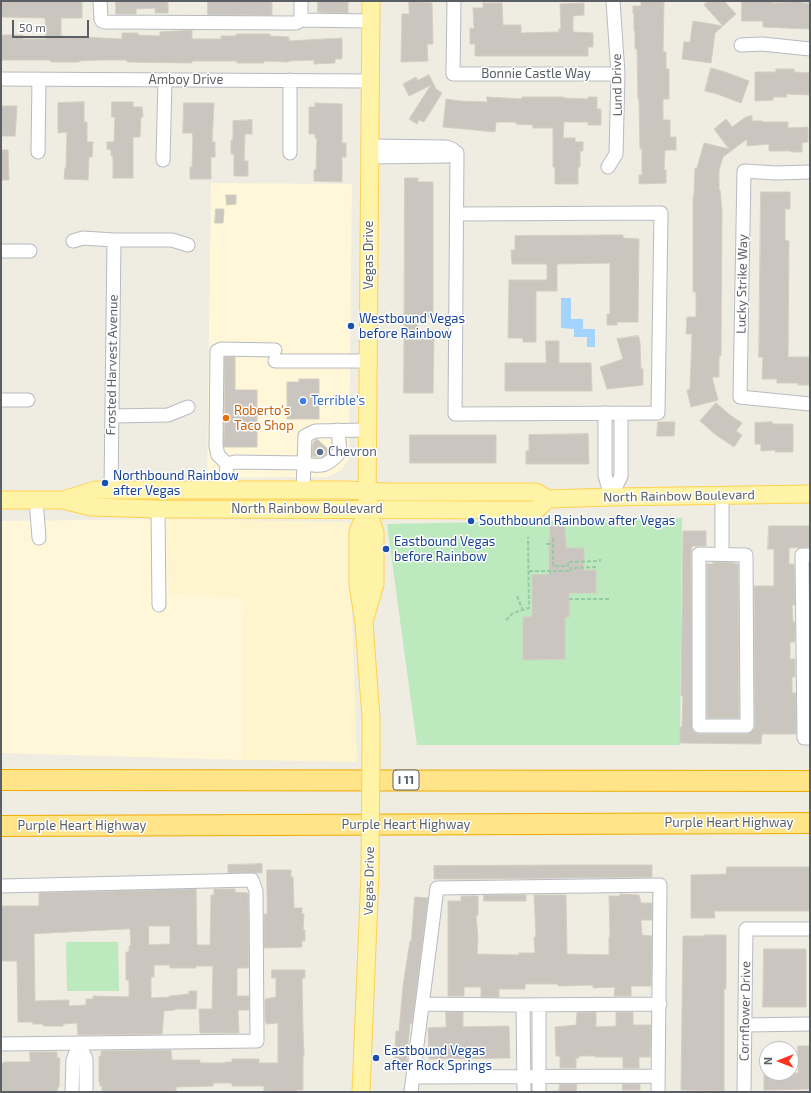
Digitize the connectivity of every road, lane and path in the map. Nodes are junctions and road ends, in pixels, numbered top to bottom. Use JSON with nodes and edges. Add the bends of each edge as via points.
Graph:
{"nodes":[{"id":1,"x":100,"y":1,"type":"edge"},
{"id":2,"x":301,"y":1,"type":"edge"},
{"id":3,"x":371,"y":1,"type":"edge"},
{"id":4,"x":454,"y":1,"type":"edge"},
{"id":5,"x":613,"y":1,"type":"edge"},
{"id":6,"x":301,"y":20,"type":"junction"},
{"id":7,"x":371,"y":21,"type":"junction"},
{"id":8,"x":741,"y":45,"type":"dead end"},
{"id":9,"x":810,"y":49,"type":"edge"},
{"id":10,"x":618,"y":74,"type":"junction"},
{"id":11,"x":1,"y":79,"type":"edge"},
{"id":12,"x":39,"y":79,"type":"junction"},
{"id":13,"x":165,"y":80,"type":"junction"},
{"id":14,"x":290,"y":80,"type":"junction"},
{"id":15,"x":370,"y":81,"type":"junction"},
{"id":16,"x":369,"y":151,"type":"junction"},
{"id":17,"x":38,"y":152,"type":"dead end"},
{"id":18,"x":290,"y":153,"type":"dead end"},
{"id":19,"x":163,"y":160,"type":"dead end"},
{"id":20,"x":608,"y":167,"type":"dead end"},
{"id":21,"x":810,"y":172,"type":"edge"},
{"id":22,"x":457,"y":214,"type":"junction"},
{"id":23,"x":114,"y":240,"type":"junction"},
{"id":24,"x":73,"y":241,"type":"dead end"},
{"id":25,"x":188,"y":245,"type":"dead end"},
{"id":26,"x":1,"y":251,"type":"edge"},
{"id":27,"x":30,"y":251,"type":"dead end"},
{"id":28,"x":368,"y":361,"type":"junction"},
{"id":29,"x":1,"y":400,"type":"edge"},
{"id":30,"x":28,"y":400,"type":"dead end"},
{"id":31,"x":810,"y":404,"type":"edge"},
{"id":32,"x":188,"y":406,"type":"dead end"},
{"id":33,"x":605,"y":413,"type":"junction"},
{"id":34,"x":621,"y":413,"type":"junction"},
{"id":35,"x":112,"y":416,"type":"junction"},
{"id":36,"x":338,"y":430,"type":"junction"},
{"id":37,"x":367,"y":430,"type":"junction"},
{"id":38,"x":304,"y":463,"type":"junction"},
{"id":39,"x":227,"y":464,"type":"junction"},
{"id":40,"x":111,"y":490,"type":"junction"},
{"id":41,"x":225,"y":490,"type":"junction"},
{"id":42,"x":303,"y":490,"type":"junction"},
{"id":43,"x":367,"y":491,"type":"junction"},
{"id":44,"x":810,"y":494,"type":"edge"},
{"id":45,"x":722,"y":496,"type":"junction"},
{"id":46,"x":611,"y":497,"type":"junction"},
{"id":47,"x":548,"y":499,"type":"junction"},
{"id":48,"x":1,"y":500,"type":"edge"},
{"id":49,"x":36,"y":500,"type":"junction"},
{"id":50,"x":63,"y":500,"type":"junction"},
{"id":51,"x":158,"y":509,"type":"junction"},
{"id":52,"x":366,"y":510,"type":"junction"},
{"id":53,"x":528,"y":537,"type":"dead end"},
{"id":54,"x":38,"y":538,"type":"dead end"},
{"id":55,"x":553,"y":538,"type":"dead end"},
{"id":56,"x":546,"y":544,"type":"dead end"},
{"id":57,"x":553,"y":544,"type":"junction"},
{"id":58,"x":722,"y":554,"type":"junction"},
{"id":59,"x":810,"y":555,"type":"edge"},
{"id":60,"x":600,"y":559,"type":"dead end"},
{"id":61,"x":553,"y":566,"type":"junction"},
{"id":62,"x":568,"y":566,"type":"junction"},
{"id":63,"x":597,"y":567,"type":"dead end"},
{"id":64,"x":528,"y":571,"type":"junction"},
{"id":65,"x":568,"y":571,"type":"junction"},
{"id":66,"x":552,"y":573,"type":"junction"},
{"id":67,"x":516,"y":596,"type":"dead end"},
{"id":68,"x":569,"y":599,"type":"dead end"},
{"id":69,"x":610,"y":599,"type":"dead end"},
{"id":70,"x":159,"y":605,"type":"dead end"},
{"id":71,"x":523,"y":611,"type":"junction"},
{"id":72,"x":506,"y":620,"type":"dead end"},
{"id":73,"x":810,"y":738,"type":"edge"},
{"id":74,"x":1,"y":780,"type":"edge"},
{"id":75,"x":810,"y":781,"type":"edge"},
{"id":76,"x":810,"y":823,"type":"edge"},
{"id":77,"x":1,"y":826,"type":"edge"},
{"id":78,"x":269,"y":826,"type":"junction"},
{"id":79,"x":1,"y":839,"type":"edge"},
{"id":80,"x":1,"y":886,"type":"edge"},
{"id":81,"x":810,"y":929,"type":"edge"},
{"id":82,"x":423,"y":1004,"type":"junction"},
{"id":83,"x":660,"y":1004,"type":"junction"},
{"id":84,"x":523,"y":1005,"type":"junction"},
{"id":85,"x":539,"y":1005,"type":"junction"},
{"id":86,"x":810,"y":1024,"type":"edge"},
{"id":87,"x":745,"y":1025,"type":"junction"},
{"id":88,"x":524,"y":1030,"type":"junction"},
{"id":89,"x":539,"y":1030,"type":"junction"},
{"id":90,"x":1,"y":1044,"type":"edge"},
{"id":91,"x":79,"y":1044,"type":"junction"},
{"id":92,"x":658,"y":1076,"type":"junction"},
{"id":93,"x":413,"y":1077,"type":"junction"},
{"id":94,"x":524,"y":1077,"type":"junction"},
{"id":95,"x":539,"y":1077,"type":"junction"},
{"id":96,"x":72,"y":1092,"type":"edge"},
{"id":97,"x":86,"y":1092,"type":"edge"},
{"id":98,"x":360,"y":1092,"type":"edge"},
{"id":99,"x":411,"y":1092,"type":"edge"},
{"id":100,"x":524,"y":1092,"type":"edge"},
{"id":101,"x":540,"y":1092,"type":"edge"},
{"id":102,"x":658,"y":1092,"type":"edge"},
{"id":103,"x":744,"y":1092,"type":"edge"}],
"edges":[{"from":1,"to":6,"type":"street","via":[[101,19],[105,22],[296,23]]},
{"from":2,"to":6,"type":"street"},
{"from":3,"to":7,"type":"main road","name":"Vegas Drive"},
{"from":4,"to":10,"type":"street","name":"Bonnie Castle Way","via":[[453,74]]},
{"from":5,"to":10,"type":"street","name":"Lund Drive"},
{"from":6,"to":7,"type":"street"},
{"from":7,"to":15,"type":"main road","name":"Vegas Drive"},
{"from":8,"to":9,"type":"street","via":[[762,44]]},
{"from":10,"to":20,"type":"street","name":"Lund Drive","via":[[616,154]]},
{"from":11,"to":12,"type":"street","name":"Amboy Drive"},
{"from":12,"to":13,"type":"street","name":"Amboy Drive"},
{"from":12,"to":17,"type":"street"},
{"from":13,"to":14,"type":"street","name":"Amboy Drive"},
{"from":13,"to":19,"type":"street"},
{"from":14,"to":15,"type":"street","name":"Amboy Drive"},
{"from":14,"to":18,"type":"street"},
{"from":15,"to":16,"type":"main road","name":"Vegas Drive"},
{"from":16,"to":22,"type":"street","via":[[423,152],[447,156],[457,153]]},
{"from":16,"to":28,"type":"main road","name":"Vegas Drive"},
{"from":21,"to":31,"type":"street","name":"Lucky Strike Way","via":[[744,171],[740,397]]},
{"from":22,"to":33,"type":"street","via":[[455,414]]},
{"from":22,"to":34,"type":"street","via":[[661,213],[658,413]]},
{"from":23,"to":24,"type":"street","via":[[83,238]]},
{"from":23,"to":25,"type":"street","via":[[172,240]]},
{"from":23,"to":35,"type":"street","name":"Frosted Harvest Avenue"},
{"from":26,"to":27,"type":"street"},
{"from":28,"to":37,"type":"main road","name":"Vegas Drive"},
{"from":28,"to":39,"type":"street","via":[[217,350],[216,446],[218,455]]},
{"from":29,"to":30,"type":"street"},
{"from":32,"to":35,"type":"street","via":[[168,415]]},
{"from":33,"to":34,"type":"street"},
{"from":33,"to":46,"type":"street","via":[[605,475]]},
{"from":34,"to":46,"type":"street","via":[[621,476]]},
{"from":35,"to":40,"type":"street","name":"Frosted Harvest Avenue"},
{"from":36,"to":37,"type":"street"},
{"from":36,"to":38,"type":"street","via":[[315,431],[305,436]]},
{"from":36,"to":38,"type":"street","via":[[340,452],[331,461],[325,465],[315,466]]},
{"from":37,"to":43,"type":"main road","name":"Vegas Drive"},
{"from":38,"to":39,"type":"street"},
{"from":38,"to":42,"type":"street"},
{"from":39,"to":41,"type":"street"},
{"from":40,"to":41,"type":"main road","name":"North Rainbow Boulevard"},
{"from":40,"to":50,"type":"main road","name":"North Rainbow Boulevard","via":[[96,490]]},
{"from":41,"to":42,"type":"main road","name":"North Rainbow Boulevard"},
{"from":42,"to":43,"type":"main road","name":"North Rainbow Boulevard"},
{"from":43,"to":47,"type":"main road","name":"North Rainbow Boulevard","via":[[536,492]]},
{"from":43,"to":52,"type":"main road","name":"Vegas Drive"},
{"from":44,"to":45,"type":"main road","name":"North Rainbow Boulevard"},
{"from":45,"to":46,"type":"main road","name":"North Rainbow Boulevard"},
{"from":45,"to":58,"type":"street"},
{"from":46,"to":47,"type":"main road","name":"North Rainbow Boulevard"},
{"from":47,"to":52,"type":"main road","name":"North Rainbow Boulevard","via":[[536,510]]},
{"from":48,"to":49,"type":"main road","name":"North Rainbow Boulevard"},
{"from":49,"to":50,"type":"main road","name":"North Rainbow Boulevard"},
{"from":49,"to":54,"type":"street"},
{"from":50,"to":51,"type":"main road","name":"North Rainbow Boulevard","via":[[91,507]]},
{"from":51,"to":52,"type":"main road","name":"North Rainbow Boulevard"},
{"from":51,"to":70,"type":"street"},
{"from":52,"to":98,"type":"main road","name":"Vegas Drive","bridge":true,"via":[[375,532],[375,584],[364,623],[372,718],[370,873]]},
{"from":53,"to":64,"type":"path"},
{"from":55,"to":57,"type":"path"},
{"from":56,"to":57,"type":"path"},
{"from":57,"to":61,"type":"path"},
{"from":58,"to":58,"type":"street","via":[[699,554],[699,726],[747,726],[746,555]]},
{"from":59,"to":73,"type":"street","via":[[802,555],[804,738]]},
{"from":60,"to":62,"type":"path","via":[[568,562]]},
{"from":61,"to":62,"type":"path"},
{"from":61,"to":66,"type":"path"},
{"from":62,"to":65,"type":"path"},
{"from":63,"to":65,"type":"path","via":[[570,568]]},
{"from":64,"to":66,"type":"path"},
{"from":64,"to":71,"type":"path","via":[[529,608]]},
{"from":65,"to":66,"type":"path"},
{"from":67,"to":71,"type":"path"},
{"from":68,"to":69,"type":"path"},
{"from":71,"to":72,"type":"path","via":[[513,613]]},
{"from":74,"to":75,"type":"highway","number":"I 11"},
{"from":76,"to":78,"type":"highway","name":"Purple Heart Highway"},
{"from":77,"to":78,"type":"highway","name":"Purple Heart Highway"},
{"from":78,"to":79,"type":"highway","via":[[118,838]]},
{"from":80,"to":91,"type":"street","via":[[252,880],[256,891],[258,1041]]},
{"from":81,"to":87,"type":"street","name":"Cornflower Drive","via":[[746,929]]},
{"from":82,"to":83,"type":"street","via":[[437,888],[660,884]]},
{"from":82,"to":84,"type":"street"},
{"from":82,"to":93,"type":"street"},
{"from":83,"to":85,"type":"street"},
{"from":83,"to":92,"type":"street"},
{"from":84,"to":85,"type":"street"},
{"from":84,"to":88,"type":"street"},
{"from":85,"to":89,"type":"street"},
{"from":86,"to":87,"type":"street"},
{"from":87,"to":103,"type":"street","name":"Cornflower Drive"},
{"from":88,"to":89,"type":"street"},
{"from":88,"to":94,"type":"street"},
{"from":89,"to":95,"type":"street"},
{"from":90,"to":91,"type":"street"},
{"from":91,"to":96,"type":"street","via":[[73,1060]]},
{"from":91,"to":97,"type":"street","via":[[86,1059]]},
{"from":92,"to":95,"type":"street"},
{"from":92,"to":102,"type":"street"},
{"from":93,"to":94,"type":"street"},
{"from":93,"to":99,"type":"street"},
{"from":94,"to":95,"type":"street"},
{"from":94,"to":100,"type":"street"},
{"from":95,"to":101,"type":"street"}]}
